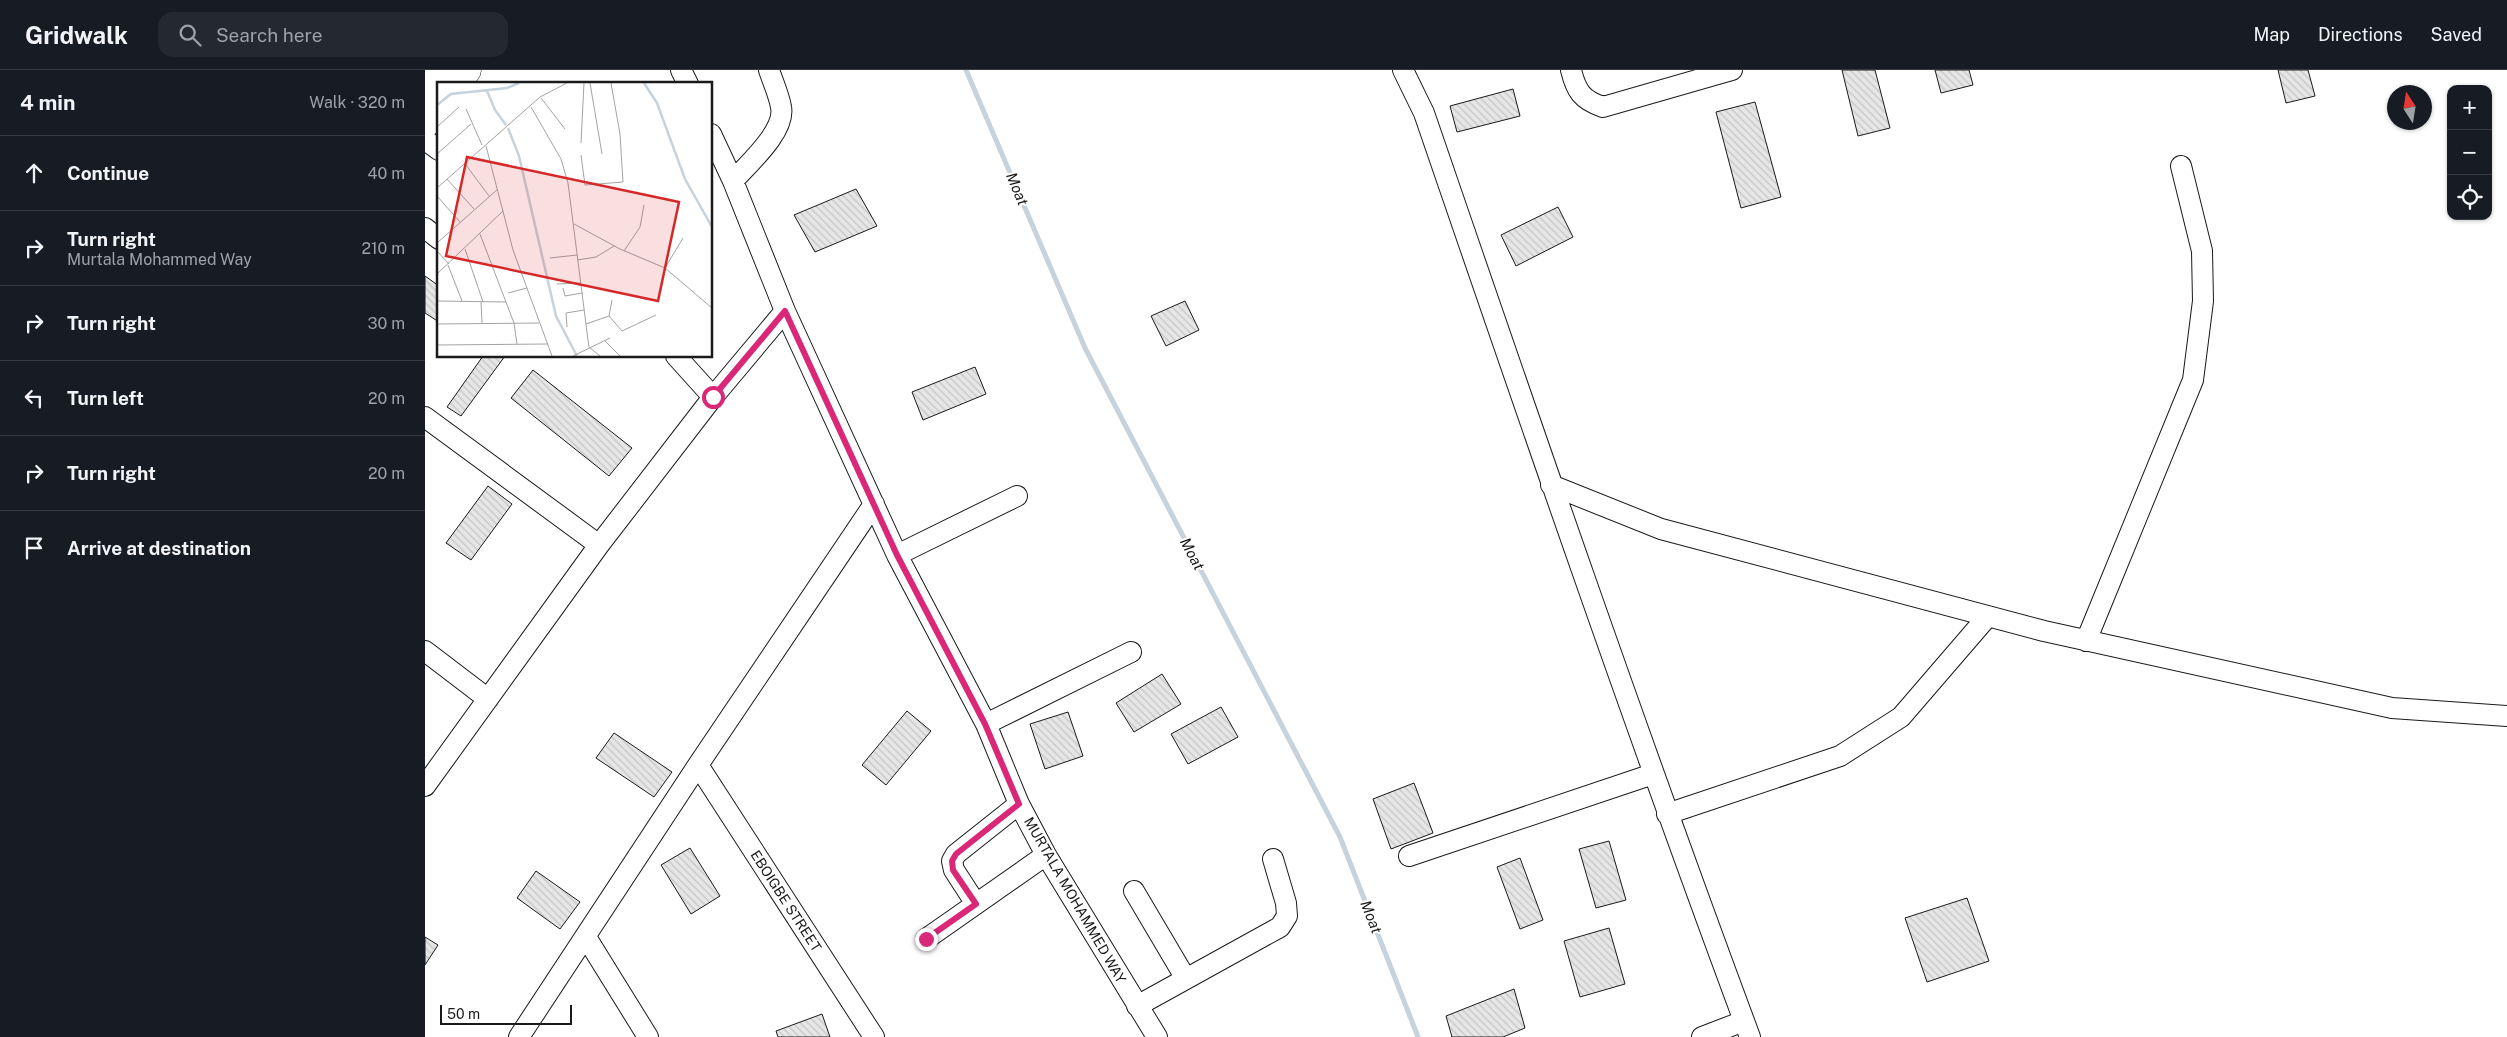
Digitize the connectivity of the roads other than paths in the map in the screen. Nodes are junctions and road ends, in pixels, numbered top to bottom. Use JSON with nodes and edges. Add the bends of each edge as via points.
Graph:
{"nodes":[{"id":1,"x":438,"y":70,"type":"edge"},
{"id":2,"x":467,"y":70,"type":"edge"},
{"id":3,"x":769,"y":70,"type":"edge"},
{"id":4,"x":1403,"y":70,"type":"edge"},
{"id":5,"x":1571,"y":70,"type":"edge"},
{"id":6,"x":1732,"y":70,"type":"edge"},
{"id":7,"x":458,"y":82,"type":"edge"},
{"id":8,"x":425,"y":88,"type":"edge"},
{"id":9,"x":437,"y":109,"type":"edge"},
{"id":10,"x":425,"y":124,"type":"edge"},
{"id":11,"x":713,"y":138,"type":"edge"},
{"id":12,"x":425,"y":140,"type":"edge"},
{"id":13,"x":437,"y":149,"type":"edge"},
{"id":14,"x":2181,"y":166,"type":"dead end"},
{"id":15,"x":733,"y":181,"type":"junction"},
{"id":16,"x":425,"y":228,"type":"edge"},
{"id":17,"x":437,"y":237,"type":"edge"},
{"id":18,"x":785,"y":311,"type":"junction"},
{"id":19,"x":678,"y":358,"type":"edge"},
{"id":20,"x":713,"y":397,"type":"junction"},
{"id":21,"x":425,"y":417,"type":"edge"},
{"id":22,"x":1551,"y":485,"type":"junction"},
{"id":23,"x":1017,"y":496,"type":"dead end"},
{"id":24,"x":874,"y":504,"type":"junction"},
{"id":25,"x":599,"y":545,"type":"junction"},
{"id":26,"x":897,"y":555,"type":"junction"},
{"id":27,"x":1988,"y":616,"type":"junction"},
{"id":28,"x":2086,"y":640,"type":"junction"},
{"id":29,"x":425,"y":651,"type":"edge"},
{"id":30,"x":1131,"y":652,"type":"dead end"},
{"id":31,"x":488,"y":699,"type":"junction"},
{"id":32,"x":2506,"y":712,"type":"edge"},
{"id":33,"x":985,"y":724,"type":"junction"},
{"id":34,"x":698,"y":765,"type":"junction"},
{"id":35,"x":1653,"y":774,"type":"junction"},
{"id":36,"x":425,"y":786,"type":"edge"},
{"id":37,"x":1019,"y":804,"type":"junction"},
{"id":38,"x":1667,"y":814,"type":"junction"},
{"id":39,"x":1046,"y":855,"type":"junction"},
{"id":40,"x":1409,"y":856,"type":"dead end"},
{"id":41,"x":1273,"y":859,"type":"dead end"},
{"id":42,"x":1134,"y":891,"type":"dead end"},
{"id":43,"x":976,"y":904,"type":"junction"},
{"id":44,"x":586,"y":936,"type":"junction"},
{"id":45,"x":926,"y":939,"type":"dead end"},
{"id":46,"x":1187,"y":979,"type":"junction"},
{"id":47,"x":1137,"y":1006,"type":"junction"},
{"id":48,"x":1747,"y":1029,"type":"edge"},
{"id":49,"x":519,"y":1037,"type":"edge"},
{"id":50,"x":648,"y":1037,"type":"edge"},
{"id":51,"x":874,"y":1037,"type":"edge"},
{"id":52,"x":1157,"y":1037,"type":"edge"},
{"id":53,"x":1702,"y":1037,"type":"edge"}],
"edges":[{"from":1,"to":8,"type":"highway"},
{"from":2,"to":7,"type":"highway"},
{"from":3,"to":15,"type":"street","via":[[782,109],[781,123]]},
{"from":4,"to":22,"type":"street","via":[[1425,113]]},
{"from":5,"to":6,"type":"street","via":[[1574,84],[1587,102],[1603,107]]},
{"from":9,"to":10,"type":"highway"},
{"from":11,"to":15,"type":"street","name":"MURTALA MOHAMMED WAY"},
{"from":12,"to":13,"type":"street"},
{"from":14,"to":28,"type":"street","via":[[2202,251],[2203,301],[2193,380]]},
{"from":15,"to":18,"type":"street","name":"MURTALA MOHAMMED WAY"},
{"from":16,"to":17,"type":"street"},
{"from":18,"to":20,"type":"street"},
{"from":18,"to":24,"type":"street","name":"MURTALA MOHAMMED WAY"},
{"from":19,"to":20,"type":"street"},
{"from":20,"to":25,"type":"street"},
{"from":21,"to":25,"type":"street"},
{"from":22,"to":27,"type":"street","via":[[1661,529]]},
{"from":22,"to":35,"type":"street"},
{"from":23,"to":26,"type":"street"},
{"from":24,"to":26,"type":"street","name":"MURTALA MOHAMMED WAY"},
{"from":24,"to":34,"type":"street"},
{"from":25,"to":31,"type":"street"},
{"from":26,"to":33,"type":"street","name":"MURTALA MOHAMMED WAY"},
{"from":27,"to":28,"type":"street"},
{"from":27,"to":38,"type":"street","via":[[1901,718],[1840,756]]},
{"from":28,"to":32,"type":"street","via":[[2392,708]]},
{"from":29,"to":31,"type":"street"},
{"from":30,"to":33,"type":"street"},
{"from":31,"to":36,"type":"street"},
{"from":33,"to":37,"type":"street","name":"MURTALA MOHAMMED WAY"},
{"from":34,"to":44,"type":"street"},
{"from":34,"to":51,"type":"street","name":"EBOIGBE STREET"},
{"from":35,"to":38,"type":"street"},
{"from":35,"to":40,"type":"street"},
{"from":37,"to":39,"type":"street","name":"MURTALA MOHAMMED WAY"},
{"from":37,"to":43,"type":"street","via":[[956,854],[952,861],[953,870]]},
{"from":38,"to":48,"type":"street"},
{"from":39,"to":43,"type":"street"},
{"from":39,"to":47,"type":"street","name":"MURTALA MOHAMMED WAY"},
{"from":41,"to":46,"type":"street","via":[[1286,903],[1287,916],[1280,927]]},
{"from":42,"to":46,"type":"street"},
{"from":43,"to":45,"type":"street"},
{"from":44,"to":49,"type":"street"},
{"from":44,"to":50,"type":"street"},
{"from":46,"to":47,"type":"street"},
{"from":47,"to":52,"type":"street","name":"MURTALA MOHAMMED WAY"},
{"from":48,"to":53,"type":"street"}]}
